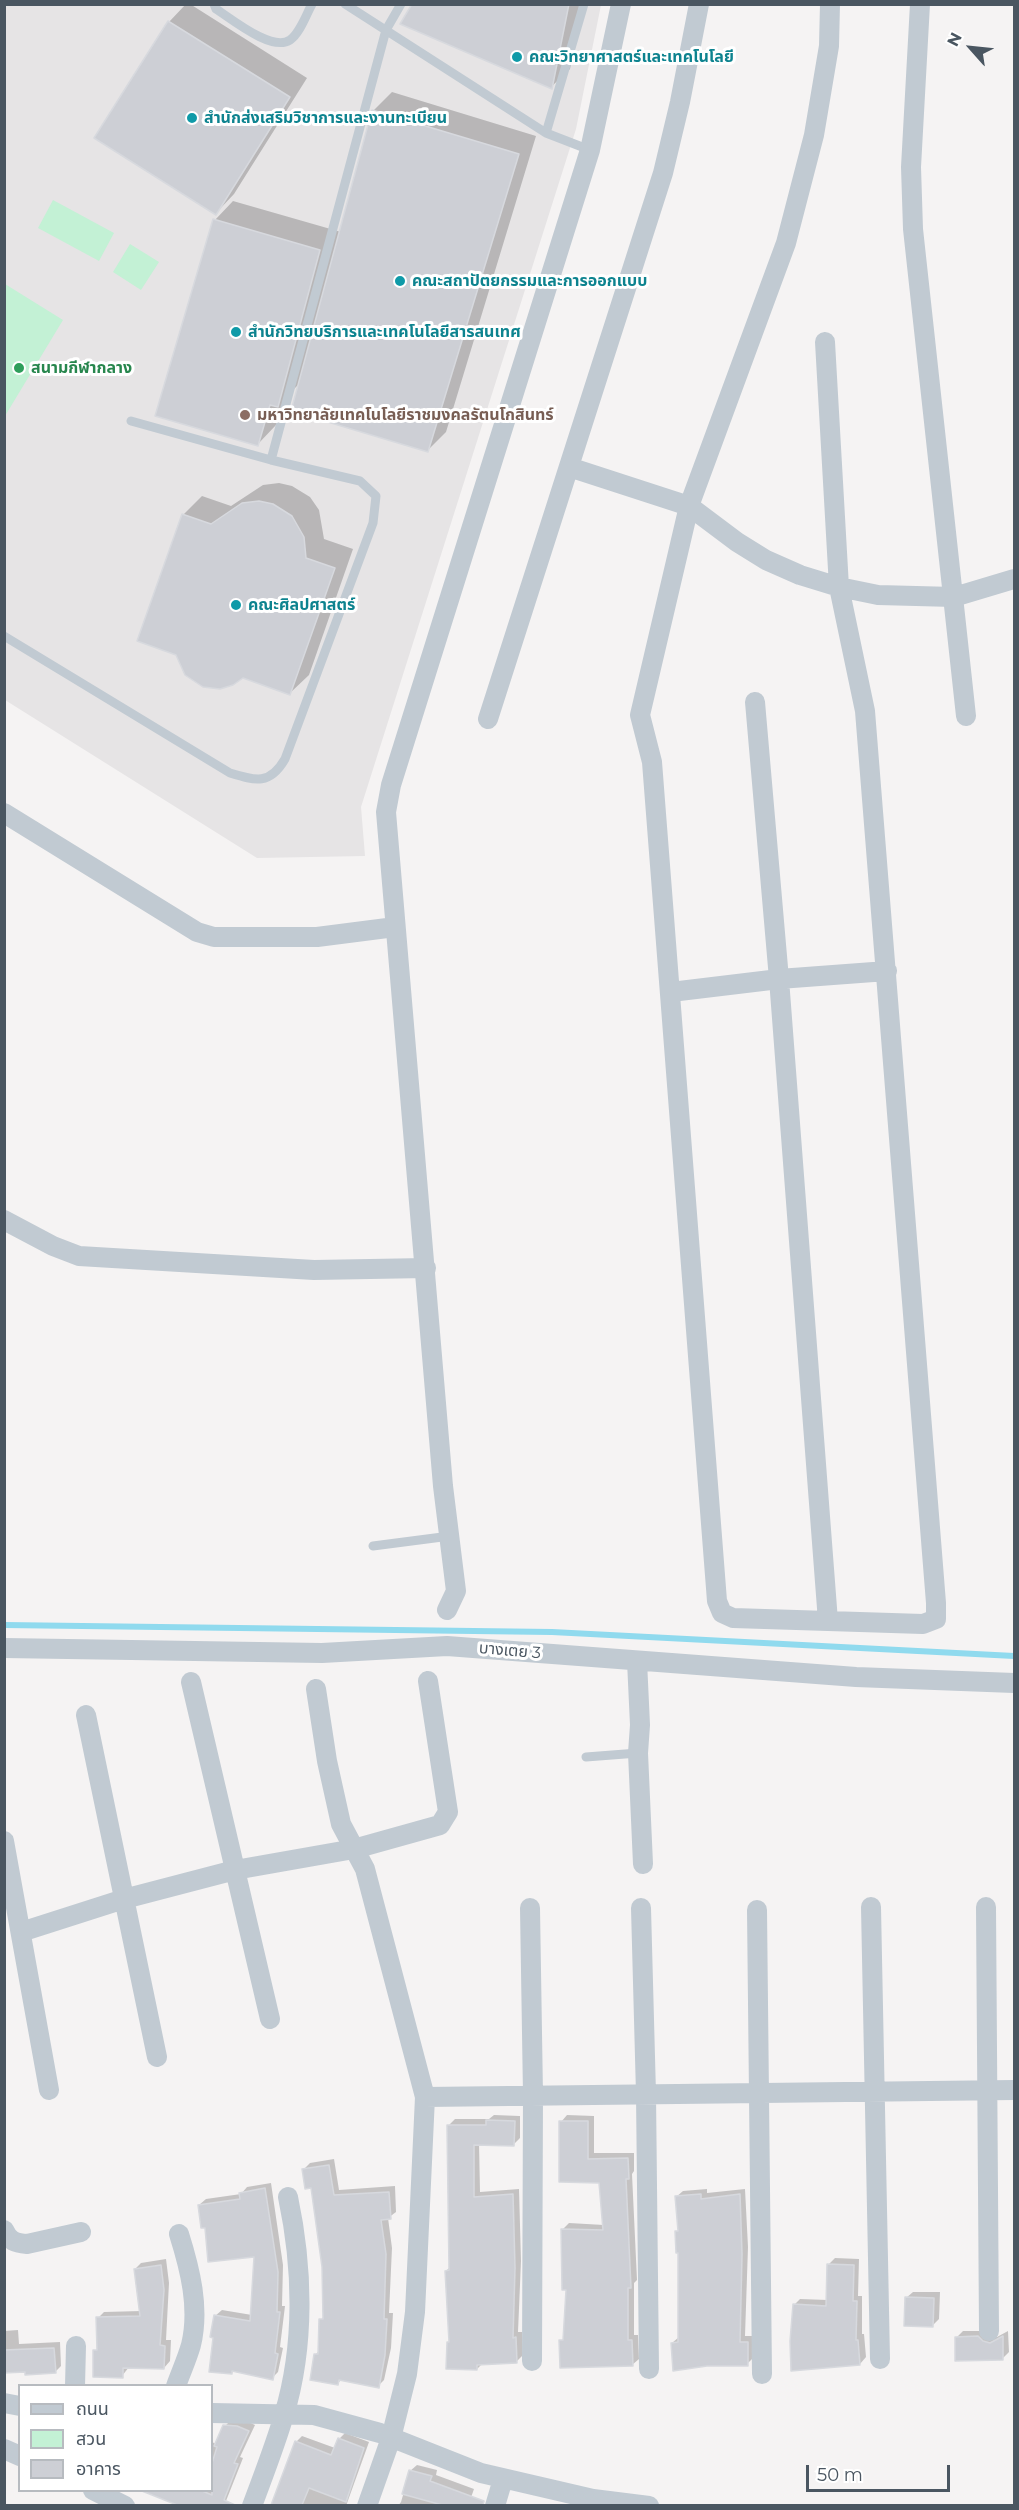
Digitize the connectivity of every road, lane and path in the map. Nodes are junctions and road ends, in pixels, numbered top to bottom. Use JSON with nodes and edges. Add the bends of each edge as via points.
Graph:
{"nodes":[{"id":1,"x":214,"y":4,"type":"edge"},
{"id":2,"x":312,"y":4,"type":"edge"},
{"id":3,"x":345,"y":4,"type":"edge"},
{"id":4,"x":401,"y":4,"type":"edge"},
{"id":5,"x":584,"y":4,"type":"edge"},
{"id":6,"x":621,"y":4,"type":"edge"},
{"id":7,"x":699,"y":4,"type":"edge"},
{"id":8,"x":830,"y":4,"type":"edge"},
{"id":9,"x":920,"y":4,"type":"edge"},
{"id":10,"x":386,"y":30,"type":"junction"},
{"id":11,"x":546,"y":133,"type":"junction"},
{"id":12,"x":590,"y":150,"type":"junction"},
{"id":13,"x":825,"y":342,"type":"dead end"},
{"id":14,"x":131,"y":421,"type":"dead end"},
{"id":15,"x":271,"y":460,"type":"junction"},
{"id":16,"x":569,"y":467,"type":"junction"},
{"id":17,"x":689,"y":506,"type":"junction"},
{"id":18,"x":1014,"y":579,"type":"edge"},
{"id":19,"x":839,"y":587,"type":"junction"},
{"id":20,"x":954,"y":597,"type":"junction"},
{"id":21,"x":4,"y":636,"type":"edge"},
{"id":22,"x":755,"y":702,"type":"dead end"},
{"id":23,"x":966,"y":716,"type":"dead end"},
{"id":24,"x":488,"y":719,"type":"dead end"},
{"id":25,"x":4,"y":813,"type":"edge"},
{"id":26,"x":395,"y":927,"type":"junction"},
{"id":27,"x":887,"y":971,"type":"junction"},
{"id":28,"x":779,"y":980,"type":"junction"},
{"id":29,"x":671,"y":992,"type":"junction"},
{"id":30,"x":4,"y":1220,"type":"edge"},
{"id":31,"x":426,"y":1268,"type":"junction"},
{"id":32,"x":450,"y":1536,"type":"junction"},
{"id":33,"x":374,"y":1546,"type":"dead end"},
{"id":34,"x":447,"y":1610,"type":"dead end"},
{"id":35,"x":828,"y":1621,"type":"junction"},
{"id":36,"x":4,"y":1648,"type":"edge"},
{"id":37,"x":637,"y":1661,"type":"junction"},
{"id":38,"x":428,"y":1681,"type":"dead end"},
{"id":39,"x":191,"y":1682,"type":"dead end"},
{"id":40,"x":1014,"y":1683,"type":"edge"},
{"id":41,"x":316,"y":1689,"type":"dead end"},
{"id":42,"x":86,"y":1715,"type":"dead end"},
{"id":43,"x":638,"y":1753,"type":"junction"},
{"id":44,"x":586,"y":1758,"type":"dead end"},
{"id":45,"x":4,"y":1840,"type":"edge"},
{"id":46,"x":354,"y":1849,"type":"junction"},
{"id":47,"x":642,"y":1864,"type":"dead end"},
{"id":48,"x":235,"y":1870,"type":"junction"},
{"id":49,"x":124,"y":1899,"type":"junction"},
{"id":50,"x":986,"y":1907,"type":"dead end"},
{"id":51,"x":530,"y":1908,"type":"dead end"},
{"id":52,"x":641,"y":1908,"type":"dead end"},
{"id":53,"x":871,"y":1908,"type":"dead end"},
{"id":54,"x":756,"y":1910,"type":"dead end"},
{"id":55,"x":21,"y":1932,"type":"junction"},
{"id":56,"x":270,"y":2019,"type":"dead end"},
{"id":57,"x":157,"y":2057,"type":"dead end"},
{"id":58,"x":49,"y":2090,"type":"dead end"},
{"id":59,"x":1014,"y":2090,"type":"edge"},
{"id":60,"x":988,"y":2091,"type":"junction"},
{"id":61,"x":875,"y":2092,"type":"junction"},
{"id":62,"x":758,"y":2093,"type":"junction"},
{"id":63,"x":646,"y":2094,"type":"junction"},
{"id":64,"x":533,"y":2095,"type":"junction"},
{"id":65,"x":425,"y":2097,"type":"junction"},
{"id":66,"x":288,"y":2198,"type":"dead end"},
{"id":67,"x":4,"y":2230,"type":"edge"},
{"id":68,"x":81,"y":2232,"type":"dead end"},
{"id":69,"x":179,"y":2234,"type":"dead end"},
{"id":70,"x":989,"y":2331,"type":"dead end"},
{"id":71,"x":75,"y":2346,"type":"dead end"},
{"id":72,"x":880,"y":2359,"type":"dead end"},
{"id":73,"x":532,"y":2361,"type":"dead end"},
{"id":74,"x":649,"y":2369,"type":"dead end"},
{"id":75,"x":762,"y":2374,"type":"dead end"},
{"id":76,"x":75,"y":2384,"type":"edge"},
{"id":77,"x":176,"y":2384,"type":"edge"},
{"id":78,"x":213,"y":2413,"type":"edge"},
{"id":79,"x":284,"y":2415,"type":"junction"},
{"id":80,"x":391,"y":2438,"type":"junction"},
{"id":81,"x":4,"y":2449,"type":"edge"},
{"id":82,"x":18,"y":2455,"type":"edge"},
{"id":83,"x":504,"y":2479,"type":"junction"},
{"id":84,"x":97,"y":2492,"type":"edge"},
{"id":85,"x":592,"y":2502,"type":"edge"},
{"id":86,"x":125,"y":2505,"type":"edge"},
{"id":87,"x":252,"y":2505,"type":"edge"},
{"id":88,"x":367,"y":2505,"type":"edge"},
{"id":89,"x":495,"y":2505,"type":"edge"},
{"id":90,"x":649,"y":2505,"type":"edge"}],
"edges":[{"from":1,"to":2,"type":"lane","via":[[271,43],[282,44],[292,39]]},
{"from":3,"to":10,"type":"lane"},
{"from":4,"to":10,"type":"lane"},
{"from":5,"to":11,"type":"lane"},
{"from":6,"to":12,"type":"street"},
{"from":7,"to":16,"type":"street","via":[[663,173]]},
{"from":8,"to":17,"type":"street","via":[[829,46],[814,135],[786,243]]},
{"from":9,"to":20,"type":"street","via":[[911,167],[913,229]]},
{"from":10,"to":11,"type":"lane"},
{"from":10,"to":15,"type":"lane"},
{"from":11,"to":12,"type":"lane"},
{"from":12,"to":26,"type":"street","via":[[391,785],[386,812]]},
{"from":13,"to":19,"type":"street"},
{"from":14,"to":15,"type":"lane"},
{"from":15,"to":21,"type":"lane","via":[[360,481],[376,496],[373,523],[277,773],[251,780],[230,773]]},
{"from":16,"to":17,"type":"street"},
{"from":16,"to":24,"type":"street"},
{"from":17,"to":19,"type":"street","via":[[766,560]]},
{"from":17,"to":29,"type":"street","via":[[640,715],[652,762]]},
{"from":18,"to":20,"type":"street"},
{"from":19,"to":20,"type":"street","via":[[878,594]]},
{"from":19,"to":27,"type":"street","via":[[865,711]]},
{"from":20,"to":23,"type":"street"},
{"from":22,"to":28,"type":"street"},
{"from":25,"to":26,"type":"street","via":[[197,932],[214,938],[317,936]]},
{"from":26,"to":31,"type":"street"},
{"from":27,"to":28,"type":"street"},
{"from":27,"to":35,"type":"street","via":[[936,1619],[923,1624]]},
{"from":28,"to":29,"type":"street"},
{"from":28,"to":35,"type":"street"},
{"from":29,"to":35,"type":"street","via":[[717,1601],[722,1613],[733,1618]]},
{"from":30,"to":31,"type":"street","via":[[79,1256],[314,1270]]},
{"from":31,"to":32,"type":"street","via":[[442,1486]]},
{"from":32,"to":33,"type":"lane"},
{"from":32,"to":34,"type":"street","via":[[456,1591]]},
{"from":36,"to":37,"type":"street","name":"บางเตย 3","via":[[322,1653],[447,1646]]},
{"from":37,"to":40,"type":"street","name":"บางเตย 3","via":[[856,1677]]},
{"from":37,"to":43,"type":"street"},
{"from":38,"to":46,"type":"street","via":[[448,1812],[445,1820],[440,1825]]},
{"from":39,"to":48,"type":"street"},
{"from":41,"to":46,"type":"street","via":[[341,1824]]},
{"from":42,"to":49,"type":"street"},
{"from":43,"to":44,"type":"lane"},
{"from":43,"to":47,"type":"street"},
{"from":45,"to":55,"type":"street"},
{"from":46,"to":48,"type":"street"},
{"from":46,"to":65,"type":"street","via":[[365,1869]]},
{"from":48,"to":49,"type":"street"},
{"from":48,"to":56,"type":"street"},
{"from":49,"to":55,"type":"street"},
{"from":49,"to":57,"type":"street"},
{"from":50,"to":60,"type":"street"},
{"from":51,"to":64,"type":"street"},
{"from":52,"to":63,"type":"street"},
{"from":53,"to":61,"type":"street"},
{"from":54,"to":62,"type":"street"},
{"from":55,"to":58,"type":"street"},
{"from":59,"to":60,"type":"street"},
{"from":60,"to":61,"type":"street"},
{"from":60,"to":70,"type":"street"},
{"from":61,"to":62,"type":"street"},
{"from":61,"to":72,"type":"street"},
{"from":62,"to":63,"type":"street"},
{"from":62,"to":75,"type":"street"},
{"from":63,"to":64,"type":"street"},
{"from":63,"to":74,"type":"street"},
{"from":64,"to":65,"type":"street"},
{"from":64,"to":73,"type":"street"},
{"from":65,"to":80,"type":"street","via":[[415,2312],[407,2374]]},
{"from":66,"to":79,"type":"street","via":[[297,2240],[298,2334]]},
{"from":67,"to":68,"type":"street","via":[[18,2244]]},
{"from":69,"to":77,"type":"street","via":[[190,2271],[194,2308],[191,2345]]},
{"from":71,"to":76,"type":"street"},
{"from":78,"to":79,"type":"street"},
{"from":79,"to":80,"type":"street","via":[[314,2415]]},
{"from":79,"to":87,"type":"street"},
{"from":80,"to":83,"type":"street","via":[[481,2474]]},
{"from":80,"to":88,"type":"street"},
{"from":81,"to":82,"type":"street"},
{"from":83,"to":85,"type":"street"},
{"from":83,"to":89,"type":"street"},
{"from":84,"to":86,"type":"street"},
{"from":85,"to":90,"type":"street"}]}
